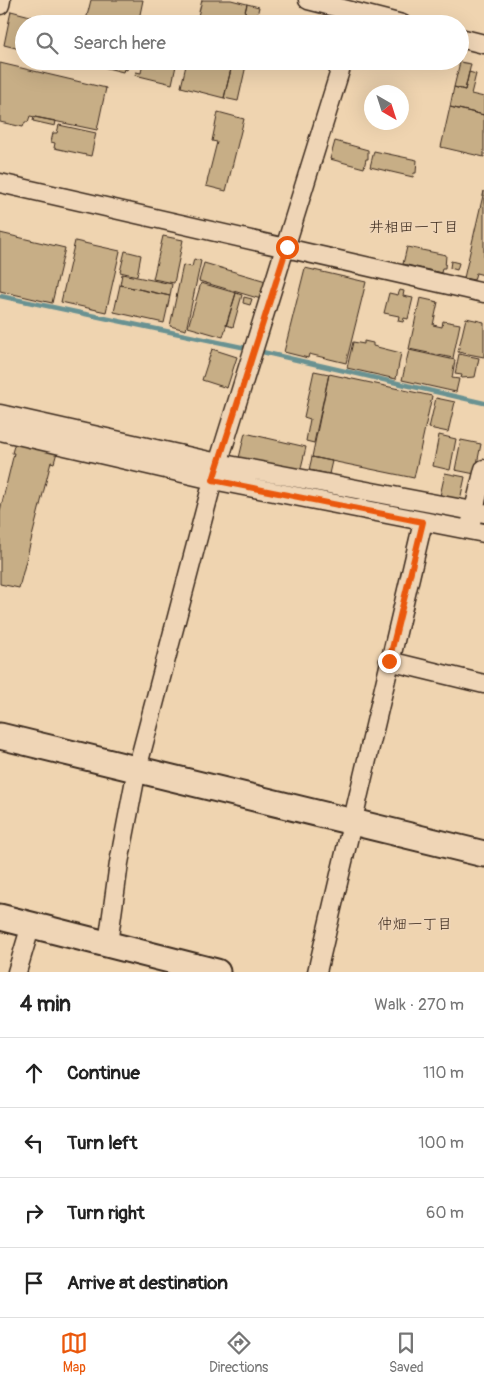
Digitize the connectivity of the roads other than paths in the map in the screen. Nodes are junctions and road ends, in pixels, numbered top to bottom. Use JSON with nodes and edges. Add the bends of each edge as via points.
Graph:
{"nodes":[{"id":1,"x":1,"y":0,"type":"edge"},
{"id":2,"x":308,"y":0,"type":"edge"},
{"id":3,"x":0,"y":5,"type":"edge"},
{"id":4,"x":357,"y":12,"type":"edge"},
{"id":5,"x":469,"y":40,"type":"edge"},
{"id":6,"x":484,"y":44,"type":"edge"},
{"id":7,"x":339,"y":70,"type":"edge"},
{"id":8,"x":0,"y":183,"type":"edge"},
{"id":9,"x":287,"y":247,"type":"junction"},
{"id":10,"x":484,"y":293,"type":"edge"},
{"id":11,"x":0,"y":414,"type":"edge"},
{"id":12,"x":0,"y":431,"type":"edge"},
{"id":13,"x":484,"y":469,"type":"edge"},
{"id":14,"x":215,"y":472,"type":"junction"},
{"id":15,"x":479,"y":512,"type":"edge"},
{"id":16,"x":423,"y":522,"type":"junction"},
{"id":17,"x":476,"y":531,"type":"edge"},
{"id":18,"x":389,"y":661,"type":"junction"},
{"id":19,"x":484,"y":684,"type":"edge"},
{"id":20,"x":0,"y":736,"type":"edge"},
{"id":21,"x":137,"y":769,"type":"junction"},
{"id":22,"x":353,"y":823,"type":"junction"},
{"id":23,"x":484,"y":854,"type":"edge"},
{"id":24,"x":0,"y":917,"type":"edge"},
{"id":25,"x":31,"y":925,"type":"junction"},
{"id":26,"x":108,"y":944,"type":"junction"},
{"id":27,"x":209,"y":971,"type":"edge"},
{"id":28,"x":17,"y":972,"type":"edge"},
{"id":29,"x":317,"y":972,"type":"edge"}],
"edges":[{"from":1,"to":3,"type":"street"},
{"from":2,"to":4,"type":"street"},
{"from":5,"to":6,"type":"street"},
{"from":7,"to":9,"type":"street"},
{"from":8,"to":9,"type":"street"},
{"from":9,"to":10,"type":"street"},
{"from":9,"to":14,"type":"street"},
{"from":11,"to":14,"type":"street"},
{"from":12,"to":14,"type":"street"},
{"from":13,"to":15,"type":"street"},
{"from":14,"to":15,"type":"street"},
{"from":14,"to":16,"type":"street"},
{"from":14,"to":21,"type":"street"},
{"from":15,"to":17,"type":"street"},
{"from":16,"to":17,"type":"street"},
{"from":16,"to":18,"type":"street"},
{"from":18,"to":19,"type":"street"},
{"from":18,"to":22,"type":"street"},
{"from":20,"to":21,"type":"street"},
{"from":21,"to":22,"type":"street"},
{"from":21,"to":26,"type":"street"},
{"from":22,"to":23,"type":"street"},
{"from":22,"to":29,"type":"street"},
{"from":24,"to":25,"type":"street"},
{"from":25,"to":26,"type":"street"},
{"from":25,"to":28,"type":"street"},
{"from":26,"to":27,"type":"street"}]}
